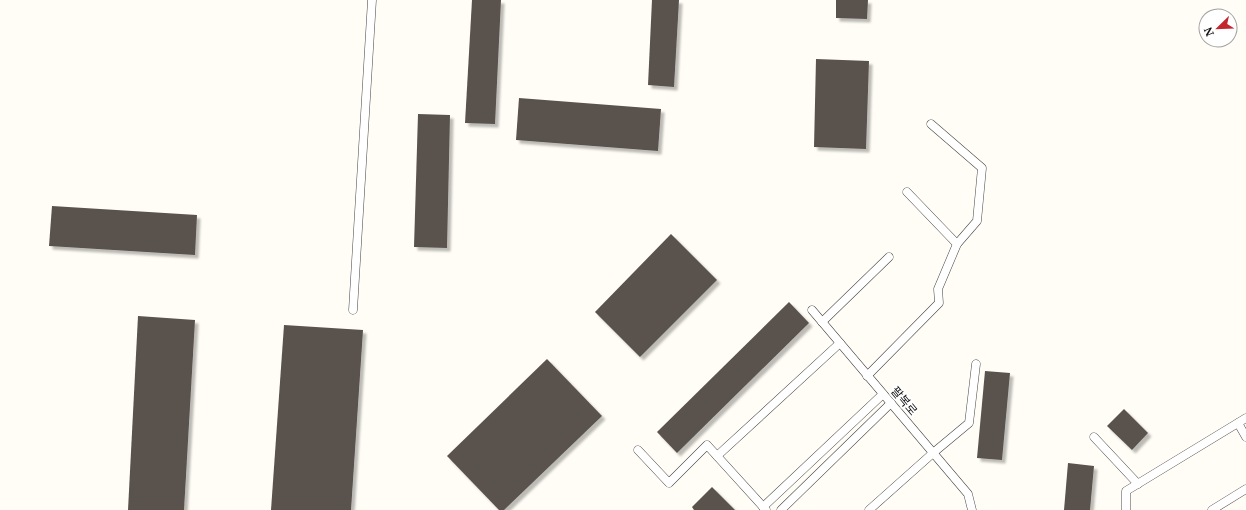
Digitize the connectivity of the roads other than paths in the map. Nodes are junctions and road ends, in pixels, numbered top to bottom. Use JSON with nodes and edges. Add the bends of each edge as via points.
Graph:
{"nodes":[{"id":1,"x":372,"y":0,"type":"edge"},
{"id":2,"x":931,"y":124,"type":"dead end"},
{"id":3,"x":907,"y":192,"type":"dead end"},
{"id":4,"x":957,"y":244,"type":"junction"},
{"id":5,"x":889,"y":257,"type":"dead end"},
{"id":6,"x":353,"y":310,"type":"dead end"},
{"id":7,"x":812,"y":310,"type":"dead end"},
{"id":8,"x":822,"y":322,"type":"junction"},
{"id":9,"x":840,"y":343,"type":"junction"},
{"id":10,"x":976,"y":364,"type":"dead end"},
{"id":11,"x":867,"y":376,"type":"junction"},
{"id":12,"x":883,"y":394,"type":"junction"},
{"id":13,"x":891,"y":403,"type":"junction"},
{"id":14,"x":1246,"y":418,"type":"edge"},
{"id":15,"x":1238,"y":423,"type":"junction"},
{"id":16,"x":1094,"y":437,"type":"dead end"},
{"id":17,"x":1246,"y":437,"type":"edge"},
{"id":18,"x":638,"y":450,"type":"dead end"},
{"id":19,"x":933,"y":453,"type":"junction"},
{"id":20,"x":717,"y":456,"type":"junction"},
{"id":21,"x":1138,"y":484,"type":"junction"},
{"id":22,"x":1246,"y":489,"type":"edge"},
{"id":23,"x":765,"y":508,"type":"edge"},
{"id":24,"x":781,"y":510,"type":"edge"},
{"id":25,"x":869,"y":510,"type":"edge"},
{"id":26,"x":972,"y":510,"type":"edge"},
{"id":27,"x":1126,"y":510,"type":"edge"},
{"id":28,"x":1212,"y":510,"type":"edge"}],
"edges":[{"from":1,"to":6,"type":"lane"},
{"from":2,"to":4,"type":"lane","via":[[982,168],[977,221]]},
{"from":3,"to":4,"type":"lane"},
{"from":4,"to":11,"type":"lane","via":[[938,289],[939,303]]},
{"from":5,"to":8,"type":"lane"},
{"from":7,"to":8,"type":"lane","name":"팔복로"},
{"from":8,"to":9,"type":"lane","name":"팔복로"},
{"from":9,"to":11,"type":"lane","name":"팔복로"},
{"from":9,"to":20,"type":"lane"},
{"from":10,"to":19,"type":"lane","via":[[969,423]]},
{"from":11,"to":12,"type":"lane","name":"팔복로"},
{"from":12,"to":13,"type":"lane","name":"팔복로"},
{"from":12,"to":23,"type":"lane"},
{"from":13,"to":19,"type":"lane","name":"팔복로"},
{"from":13,"to":24,"type":"lane"},
{"from":14,"to":15,"type":"lane"},
{"from":15,"to":17,"type":"lane"},
{"from":15,"to":21,"type":"lane"},
{"from":16,"to":21,"type":"lane"},
{"from":18,"to":20,"type":"lane","via":[[669,483],[706,445]]},
{"from":19,"to":25,"type":"lane"},
{"from":19,"to":26,"type":"lane","name":"팔복로","via":[[968,494]]},
{"from":20,"to":23,"type":"lane"},
{"from":21,"to":27,"type":"lane","via":[[1126,491]]},
{"from":22,"to":28,"type":"lane"}]}
